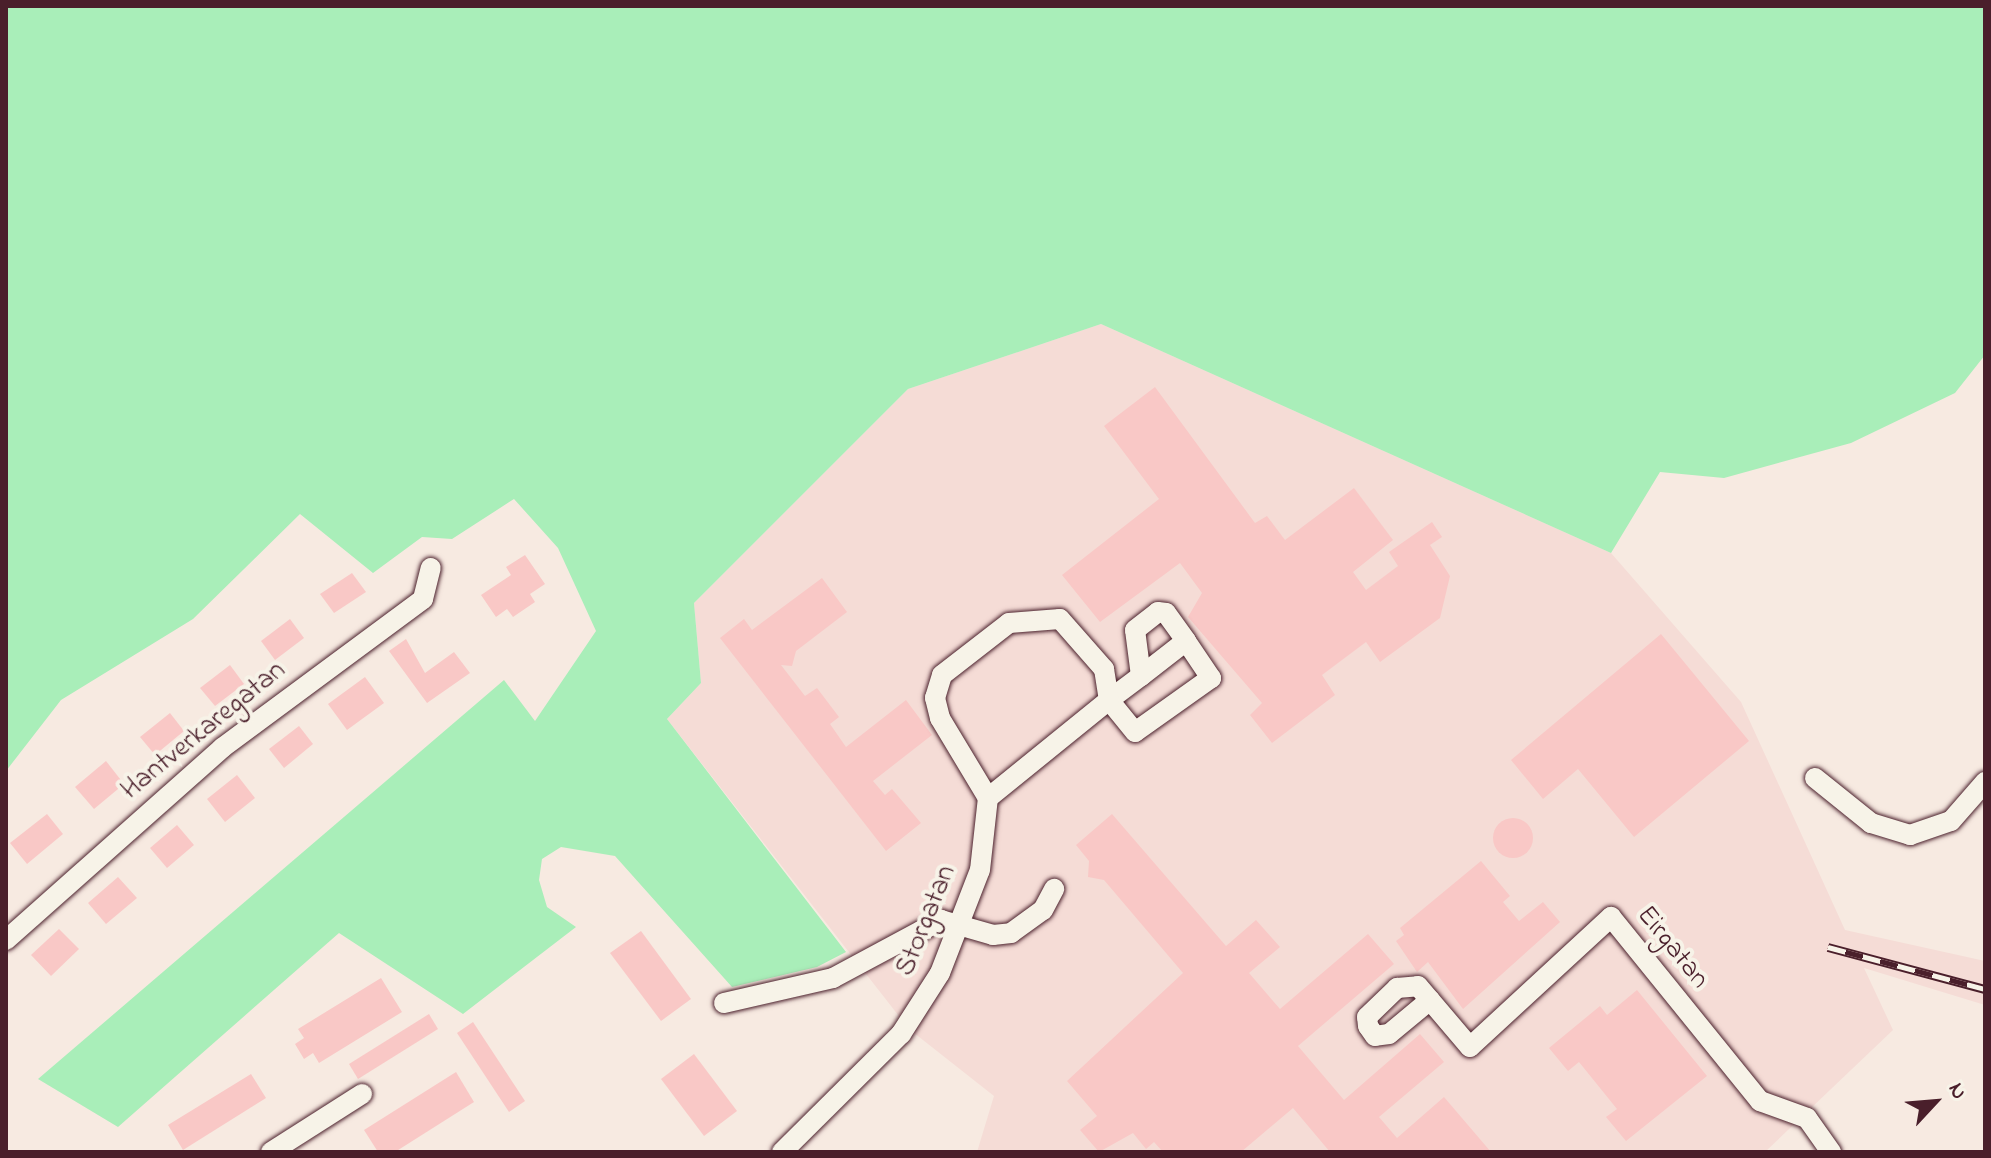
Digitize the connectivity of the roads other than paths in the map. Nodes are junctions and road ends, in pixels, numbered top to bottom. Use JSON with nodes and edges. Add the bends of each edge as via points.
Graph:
{"nodes":[{"id":1,"x":431,"y":568,"type":"dead end"},
{"id":2,"x":1186,"y":641,"type":"junction"},
{"id":3,"x":1141,"y":676,"type":"junction"},
{"id":4,"x":1109,"y":700,"type":"junction"},
{"id":5,"x":1815,"y":778,"type":"dead end"},
{"id":6,"x":1985,"y":782,"type":"edge"},
{"id":7,"x":988,"y":798,"type":"junction"},
{"id":8,"x":1054,"y":889,"type":"dead end"},
{"id":9,"x":960,"y":925,"type":"junction"},
{"id":10,"x":6,"y":940,"type":"edge"},
{"id":11,"x":1430,"y":1000,"type":"dead end"},
{"id":12,"x":724,"y":1003,"type":"dead end"},
{"id":13,"x":362,"y":1094,"type":"dead end"},
{"id":14,"x":271,"y":1152,"type":"edge"},
{"id":15,"x":782,"y":1152,"type":"edge"},
{"id":16,"x":1831,"y":1152,"type":"edge"}],
"edges":[{"from":1,"to":10,"type":"street","name":"Hantverkaregatan","via":[[423,599],[222,748]]},
{"from":2,"to":3,"type":"street"},
{"from":2,"to":3,"type":"street","via":[[1166,613],[1144,617],[1134,637]]},
{"from":2,"to":4,"type":"street","via":[[1211,678],[1135,732]]},
{"from":3,"to":4,"type":"street"},
{"from":4,"to":7,"type":"street"},
{"from":4,"to":7,"type":"street","via":[[1104,669],[1073,628],[1050,616],[1009,623],[960,654],[935,698]]},
{"from":5,"to":6,"type":"street","via":[[1871,823],[1910,835],[1951,821]]},
{"from":7,"to":9,"type":"street","name":"Storgatan","via":[[980,870]]},
{"from":8,"to":9,"type":"street","via":[[1043,910],[1011,933]]},
{"from":9,"to":12,"type":"street","via":[[941,920],[833,978]]},
{"from":9,"to":15,"type":"street","name":"Storgatan","via":[[940,973],[883,1057]]},
{"from":11,"to":16,"type":"street","name":"Eirgatan","via":[[1470,1047],[1611,917],[1760,1101],[1807,1118]]},
{"from":13,"to":14,"type":"street"}]}
